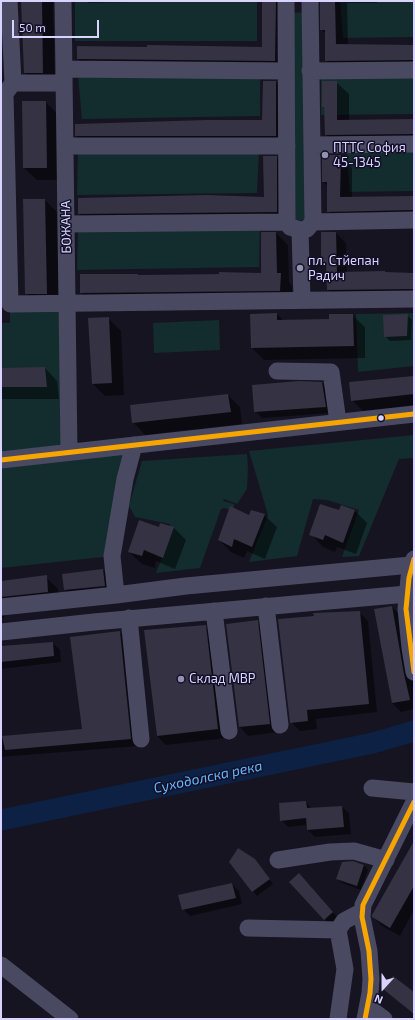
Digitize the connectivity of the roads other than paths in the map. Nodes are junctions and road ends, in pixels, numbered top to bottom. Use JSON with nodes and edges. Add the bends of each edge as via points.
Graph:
{"nodes":[{"id":1,"x":9,"y":1,"type":"edge"},
{"id":2,"x":63,"y":1,"type":"edge"},
{"id":3,"x":286,"y":1,"type":"edge"},
{"id":4,"x":310,"y":1,"type":"edge"},
{"id":5,"x":414,"y":70,"type":"edge"},
{"id":6,"x":286,"y":71,"type":"junction"},
{"id":7,"x":310,"y":71,"type":"junction"},
{"id":8,"x":64,"y":76,"type":"junction"},
{"id":9,"x":6,"y":90,"type":"edge"},
{"id":10,"x":414,"y":144,"type":"edge"},
{"id":11,"x":312,"y":145,"type":"junction"},
{"id":12,"x":65,"y":146,"type":"junction"},
{"id":13,"x":286,"y":146,"type":"junction"},
{"id":14,"x":414,"y":220,"type":"edge"},
{"id":15,"x":66,"y":224,"type":"junction"},
{"id":16,"x":300,"y":224,"type":"junction"},
{"id":17,"x":414,"y":299,"type":"edge"},
{"id":18,"x":302,"y":300,"type":"junction"},
{"id":19,"x":68,"y":303,"type":"junction"},
{"id":20,"x":277,"y":371,"type":"dead end"},
{"id":21,"x":414,"y":414,"type":"edge"},
{"id":22,"x":338,"y":422,"type":"junction"},
{"id":23,"x":134,"y":445,"type":"junction"},
{"id":24,"x":69,"y":452,"type":"junction"},
{"id":25,"x":1,"y":460,"type":"edge"},
{"id":26,"x":413,"y":562,"type":"edge"},
{"id":27,"x":407,"y":594,"type":"junction"},
{"id":28,"x":116,"y":595,"type":"junction"},
{"id":29,"x":266,"y":606,"type":"junction"},
{"id":30,"x":1,"y":607,"type":"edge"},
{"id":31,"x":214,"y":611,"type":"junction"},
{"id":32,"x":129,"y":618,"type":"junction"},
{"id":33,"x":1,"y":632,"type":"edge"},
{"id":34,"x":414,"y":672,"type":"edge"},
{"id":35,"x":280,"y":724,"type":"dead end"},
{"id":36,"x":229,"y":731,"type":"dead end"},
{"id":37,"x":141,"y":739,"type":"dead end"},
{"id":38,"x":372,"y":788,"type":"dead end"},
{"id":39,"x":414,"y":792,"type":"edge"},
{"id":40,"x":412,"y":812,"type":"edge"},
{"id":41,"x":278,"y":860,"type":"dead end"},
{"id":42,"x":386,"y":860,"type":"junction"},
{"id":43,"x":361,"y":912,"type":"junction"},
{"id":44,"x":248,"y":928,"type":"dead end"},
{"id":45,"x":338,"y":930,"type":"junction"},
{"id":46,"x":1,"y":964,"type":"edge"},
{"id":47,"x":366,"y":1013,"type":"edge"},
{"id":48,"x":70,"y":1019,"type":"edge"},
{"id":49,"x":338,"y":1019,"type":"edge"},
{"id":50,"x":384,"y":1019,"type":"edge"}],
"edges":[{"from":1,"to":9,"type":"street"},
{"from":2,"to":8,"type":"street","name":"БОЖАНА"},
{"from":3,"to":6,"type":"street"},
{"from":4,"to":7,"type":"street"},
{"from":5,"to":7,"type":"street"},
{"from":6,"to":8,"type":"street"},
{"from":6,"to":13,"type":"street"},
{"from":7,"to":11,"type":"street"},
{"from":8,"to":9,"type":"street"},
{"from":8,"to":12,"type":"street","name":"БОЖАНА"},
{"from":9,"to":19,"type":"street","via":[[10,304]]},
{"from":10,"to":11,"type":"street"},
{"from":11,"to":16,"type":"street"},
{"from":12,"to":13,"type":"street"},
{"from":12,"to":15,"type":"street","name":"БОЖАНА"},
{"from":13,"to":16,"type":"street"},
{"from":14,"to":16,"type":"street"},
{"from":15,"to":16,"type":"street"},
{"from":15,"to":19,"type":"street","name":"БОЖАНА"},
{"from":16,"to":18,"type":"street"},
{"from":17,"to":18,"type":"street"},
{"from":18,"to":19,"type":"street"},
{"from":19,"to":24,"type":"street","name":"БОЖАНА"},
{"from":20,"to":22,"type":"street","via":[[331,372]]},
{"from":21,"to":22,"type":"street"},
{"from":22,"to":23,"type":"street"},
{"from":23,"to":24,"type":"street"},
{"from":23,"to":28,"type":"street","via":[[112,556]]},
{"from":24,"to":25,"type":"street"},
{"from":26,"to":27,"type":"street"},
{"from":26,"to":28,"type":"street"},
{"from":27,"to":29,"type":"street"},
{"from":27,"to":34,"type":"street","via":[[406,609]]},
{"from":28,"to":30,"type":"street"},
{"from":29,"to":31,"type":"street"},
{"from":29,"to":35,"type":"street"},
{"from":31,"to":32,"type":"street"},
{"from":31,"to":36,"type":"street"},
{"from":32,"to":33,"type":"street"},
{"from":32,"to":37,"type":"street"},
{"from":38,"to":39,"type":"street"},
{"from":40,"to":42,"type":"street"},
{"from":41,"to":42,"type":"street","via":[[354,851]]},
{"from":42,"to":43,"type":"street"},
{"from":43,"to":45,"type":"street","via":[[344,921]]},
{"from":43,"to":47,"type":"street","via":[[371,965]]},
{"from":44,"to":45,"type":"street"},
{"from":45,"to":49,"type":"street","via":[[344,969]]},
{"from":46,"to":48,"type":"street"},
{"from":47,"to":50,"type":"street"}]}
